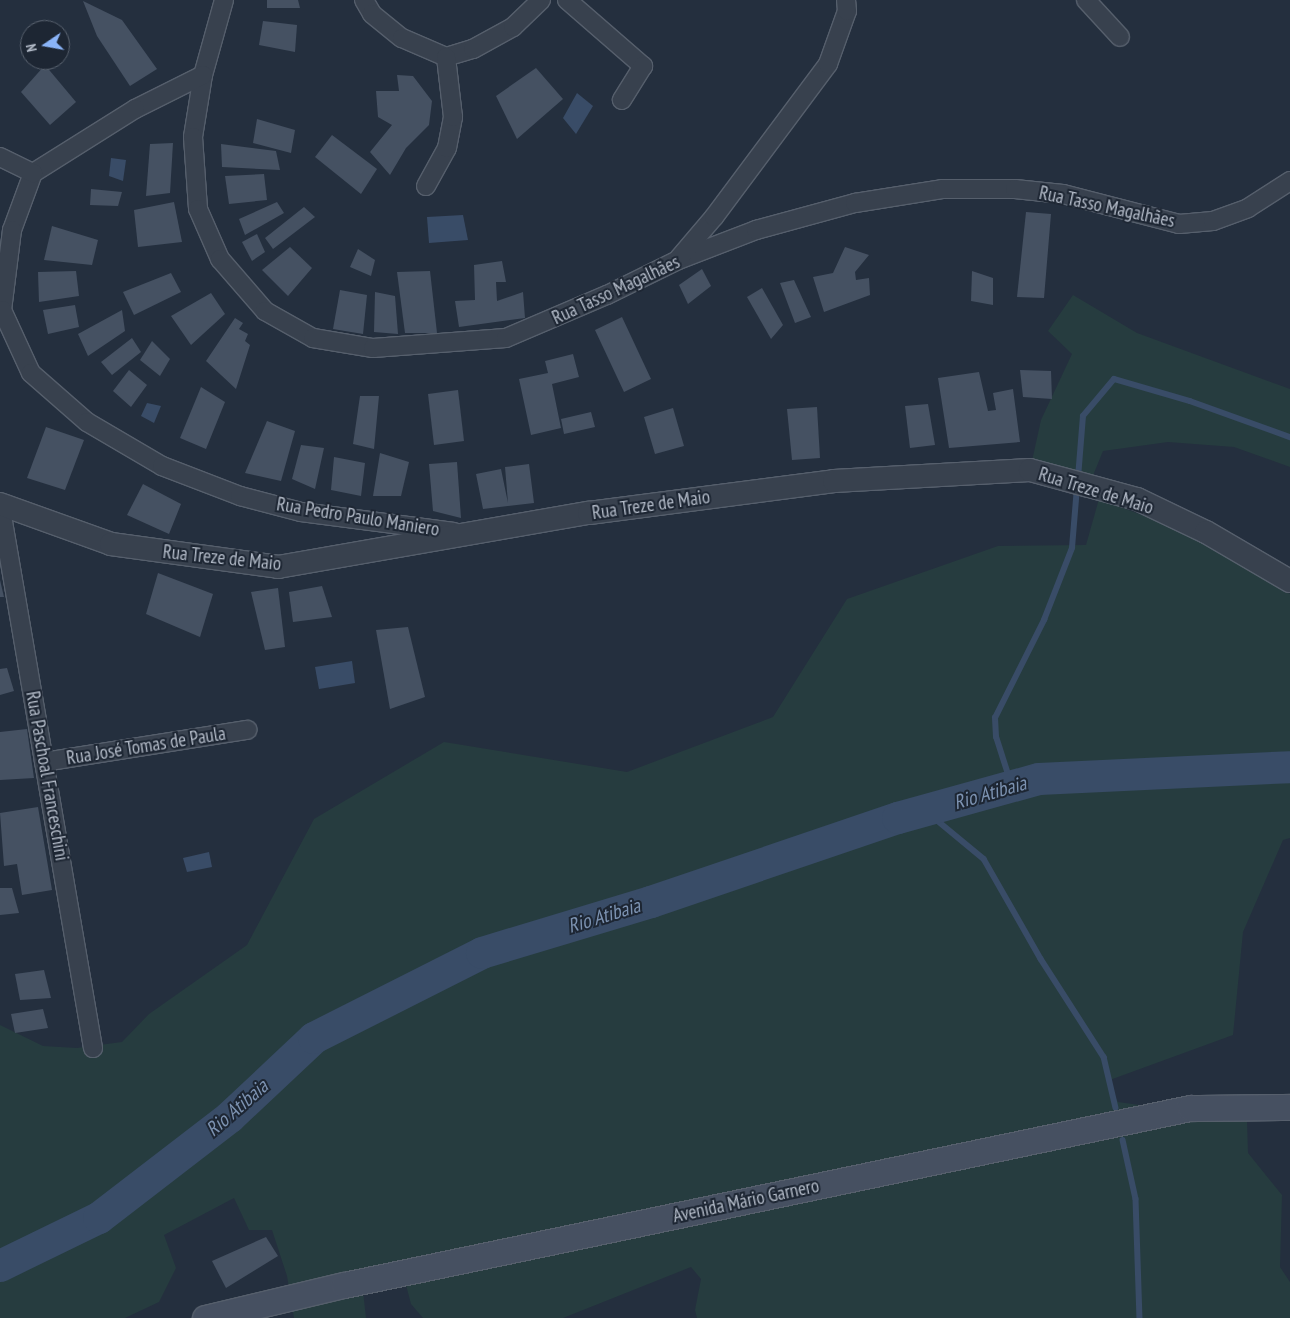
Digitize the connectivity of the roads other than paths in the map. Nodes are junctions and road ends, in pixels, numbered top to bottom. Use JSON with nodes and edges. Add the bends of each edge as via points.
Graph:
{"nodes":[{"id":1,"x":224,"y":0,"type":"edge"},
{"id":2,"x":364,"y":0,"type":"edge"},
{"id":3,"x":541,"y":0,"type":"edge"},
{"id":4,"x":567,"y":0,"type":"edge"},
{"id":5,"x":846,"y":0,"type":"edge"},
{"id":6,"x":1086,"y":0,"type":"edge"},
{"id":7,"x":1120,"y":37,"type":"dead end"},
{"id":8,"x":446,"y":56,"type":"junction"},
{"id":9,"x":203,"y":75,"type":"junction"},
{"id":10,"x":622,"y":100,"type":"dead end"},
{"id":11,"x":0,"y":156,"type":"edge"},
{"id":12,"x":33,"y":173,"type":"junction"},
{"id":13,"x":1290,"y":181,"type":"edge"},
{"id":14,"x":426,"y":186,"type":"dead end"},
{"id":15,"x":678,"y":260,"type":"junction"},
{"id":16,"x":0,"y":504,"type":"edge"},
{"id":17,"x":469,"y":534,"type":"junction"},
{"id":18,"x":1290,"y":581,"type":"edge"},
{"id":19,"x":247,"y":730,"type":"dead end"},
{"id":20,"x":44,"y":762,"type":"junction"},
{"id":21,"x":93,"y":1048,"type":"dead end"},
{"id":22,"x":1290,"y":1107,"type":"edge"},
{"id":23,"x":205,"y":1318,"type":"edge"}],
"edges":[{"from":1,"to":9,"type":"street","name":"Rua Tasso Magalhães"},
{"from":2,"to":8,"type":"street","via":[[372,14],[402,38]]},
{"from":3,"to":8,"type":"street","via":[[514,27],[473,49]]},
{"from":4,"to":10,"type":"street","via":[[644,66]]},
{"from":5,"to":15,"type":"street","via":[[847,11],[828,64]]},
{"from":6,"to":7,"type":"street"},
{"from":8,"to":14,"type":"street","via":[[453,117],[447,148]]},
{"from":9,"to":12,"type":"street","via":[[135,108]]},
{"from":9,"to":15,"type":"street","name":"Rua Tasso Magalhães","via":[[193,137],[198,209],[220,259],[265,311],[313,338],[373,348],[506,338],[599,299]]},
{"from":11,"to":12,"type":"street"},
{"from":12,"to":17,"type":"street","name":"Rua Pedro Paulo Maniero","via":[[12,230],[2,310],[31,373],[87,422],[162,466],[240,496],[301,512]]},
{"from":13,"to":15,"type":"street","name":"Rua Tasso Magalhães","via":[[1248,208],[1213,221],[1179,224],[1063,194],[1014,188],[942,189],[855,203],[756,230]]},
{"from":16,"to":17,"type":"street","name":"Rua Treze de Maio","via":[[110,544],[278,568]]},
{"from":16,"to":20,"type":"street","name":"Rua Paschoal Franceschini"},
{"from":17,"to":18,"type":"street","name":"Rua Treze de Maio","via":[[590,513],[834,481],[1030,470],[1137,499],[1206,532]]},
{"from":19,"to":20,"type":"street","name":"Rua José Tomas de Paula"},
{"from":20,"to":21,"type":"street","name":"Rua Paschoal Franceschini"},
{"from":22,"to":23,"type":"main road","name":"Avenida Mário Garnero","via":[[1190,1108],[344,1284]]}]}
